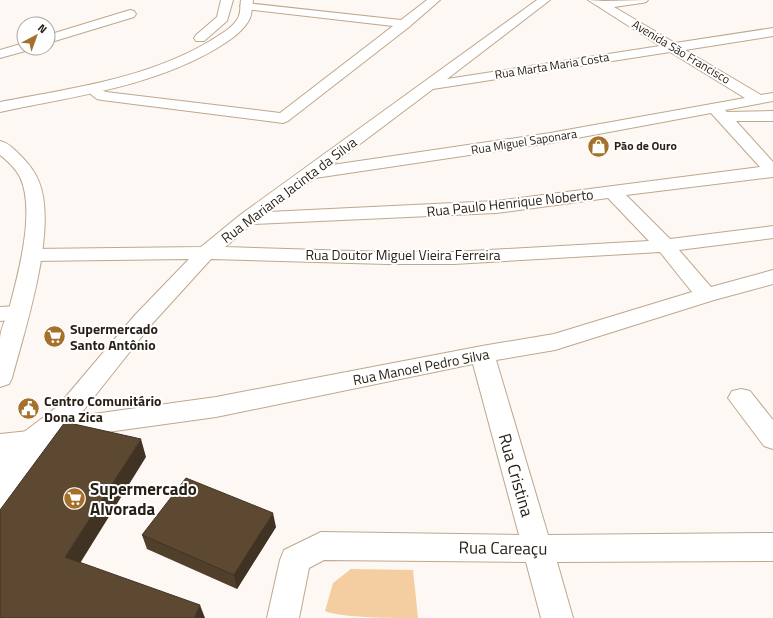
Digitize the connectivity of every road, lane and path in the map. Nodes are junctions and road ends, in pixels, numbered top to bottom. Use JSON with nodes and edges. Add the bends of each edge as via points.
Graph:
{"nodes":[{"id":1,"x":434,"y":0,"type":"edge"},
{"id":2,"x":544,"y":0,"type":"edge"},
{"id":3,"x":642,"y":0,"type":"edge"},
{"id":4,"x":599,"y":2,"type":"edge"},
{"id":5,"x":226,"y":3,"type":"edge"},
{"id":6,"x":246,"y":3,"type":"edge"},
{"id":7,"x":130,"y":14,"type":"dead end"},
{"id":8,"x":405,"y":24,"type":"junction"},
{"id":9,"x":773,"y":32,"type":"edge"},
{"id":10,"x":56,"y":37,"type":"edge"},
{"id":11,"x":675,"y":47,"type":"junction"},
{"id":12,"x":16,"y":49,"type":"edge"},
{"id":13,"x":0,"y":54,"type":"edge"},
{"id":14,"x":430,"y":85,"type":"junction"},
{"id":15,"x":91,"y":89,"type":"junction"},
{"id":16,"x":12,"y":91,"type":"dead end"},
{"id":17,"x":766,"y":98,"type":"edge"},
{"id":18,"x":0,"y":107,"type":"edge"},
{"id":19,"x":719,"y":113,"type":"junction"},
{"id":20,"x":773,"y":116,"type":"edge"},
{"id":21,"x":0,"y":146,"type":"edge"},
{"id":22,"x":772,"y":171,"type":"edge"},
{"id":23,"x":311,"y":173,"type":"junction"},
{"id":24,"x":613,"y":192,"type":"junction"},
{"id":25,"x":247,"y":219,"type":"junction"},
{"id":26,"x":773,"y":232,"type":"edge"},
{"id":27,"x":665,"y":246,"type":"junction"},
{"id":28,"x":206,"y":253,"type":"junction"},
{"id":29,"x":32,"y":255,"type":"junction"},
{"id":30,"x":773,"y":277,"type":"edge"},
{"id":31,"x":706,"y":295,"type":"junction"},
{"id":32,"x":9,"y":314,"type":"edge"},
{"id":33,"x":482,"y":354,"type":"junction"},
{"id":34,"x":0,"y":378,"type":"edge"},
{"id":35,"x":741,"y":398,"type":"dead end"},
{"id":36,"x":65,"y":421,"type":"junction"},
{"id":37,"x":773,"y":439,"type":"edge"},
{"id":38,"x":29,"y":442,"type":"junction"},
{"id":39,"x":0,"y":445,"type":"edge"},
{"id":40,"x":0,"y":474,"type":"edge"},
{"id":41,"x":0,"y":506,"type":"edge"},
{"id":42,"x":773,"y":548,"type":"edge"},
{"id":43,"x":537,"y":549,"type":"junction"},
{"id":44,"x":284,"y":618,"type":"edge"},
{"id":45,"x":557,"y":618,"type":"edge"}],
"edges":[{"from":1,"to":8,"type":"street"},
{"from":2,"to":14,"type":"street","name":"Rua Mariana Jacinta da Silva"},
{"from":3,"to":4,"type":"street"},
{"from":4,"to":11,"type":"street","name":"Avenida São Francisco"},
{"from":5,"to":6,"type":"street"},
{"from":5,"to":16,"type":"street","via":[[223,18],[208,32],[186,46],[157,59],[85,80]]},
{"from":6,"to":8,"type":"street"},
{"from":6,"to":15,"type":"street","via":[[244,18],[237,26],[204,50],[155,71]]},
{"from":7,"to":10,"type":"street"},
{"from":8,"to":15,"type":"street","via":[[283,118],[102,96]]},
{"from":9,"to":11,"type":"street","name":"Rua Marta Maria Costa"},
{"from":11,"to":14,"type":"street","name":"Rua Marta Maria Costa"},
{"from":11,"to":17,"type":"street","name":"Avenida São Francisco"},
{"from":12,"to":13,"type":"street"},
{"from":14,"to":23,"type":"street","name":"Rua Mariana Jacinta da Silva"},
{"from":15,"to":18,"type":"street"},
{"from":17,"to":19,"type":"street","name":"Rua Miguel Saponara"},
{"from":19,"to":20,"type":"street"},
{"from":19,"to":22,"type":"street"},
{"from":19,"to":23,"type":"street","name":"Rua Miguel Saponara"},
{"from":21,"to":29,"type":"street","via":[[24,169],[36,200]]},
{"from":22,"to":24,"type":"street","name":"Rua Paulo Henrique Noberto"},
{"from":23,"to":25,"type":"street","name":"Rua Mariana Jacinta da Silva"},
{"from":24,"to":25,"type":"street","name":"Rua Paulo Henrique Noberto","via":[[496,207]]},
{"from":24,"to":27,"type":"street"},
{"from":25,"to":28,"type":"street","name":"Rua Mariana Jacinta da Silva"},
{"from":26,"to":27,"type":"street","name":"Rua Doutor Miguel Vieira Ferreira"},
{"from":27,"to":28,"type":"street","name":"Rua Doutor Miguel Vieira Ferreira","via":[[454,258]]},
{"from":27,"to":31,"type":"street"},
{"from":28,"to":29,"type":"street","name":"Rua Doutor Miguel Vieira Ferreira"},
{"from":28,"to":36,"type":"street","name":"Rua Mariana Jacinta da Silva","via":[[143,320]]},
{"from":29,"to":32,"type":"street"},
{"from":30,"to":31,"type":"street","name":"Rua Manoel Pedro Silva"},
{"from":31,"to":33,"type":"street","name":"Rua Manoel Pedro Silva","via":[[555,342]]},
{"from":32,"to":34,"type":"street"},
{"from":33,"to":36,"type":"street","name":"Rua Manoel Pedro Silva","via":[[216,407]]},
{"from":33,"to":43,"type":"street","name":"Rua Cristina"},
{"from":35,"to":37,"type":"street"},
{"from":36,"to":38,"type":"street","name":"Rua Mariana Jacinta da Silva"},
{"from":36,"to":41,"type":"street","name":"Rua Mariana Jacinta da Silva"},
{"from":38,"to":39,"type":"street"},
{"from":38,"to":40,"type":"street","name":"Rua Mariana Jacinta da Silva"},
{"from":42,"to":43,"type":"street","name":"Rua Careaçu"},
{"from":43,"to":44,"type":"street","name":"Rua Careaçu","via":[[321,546],[295,560]]},
{"from":43,"to":45,"type":"street","name":"Rua Cristina"}]}
